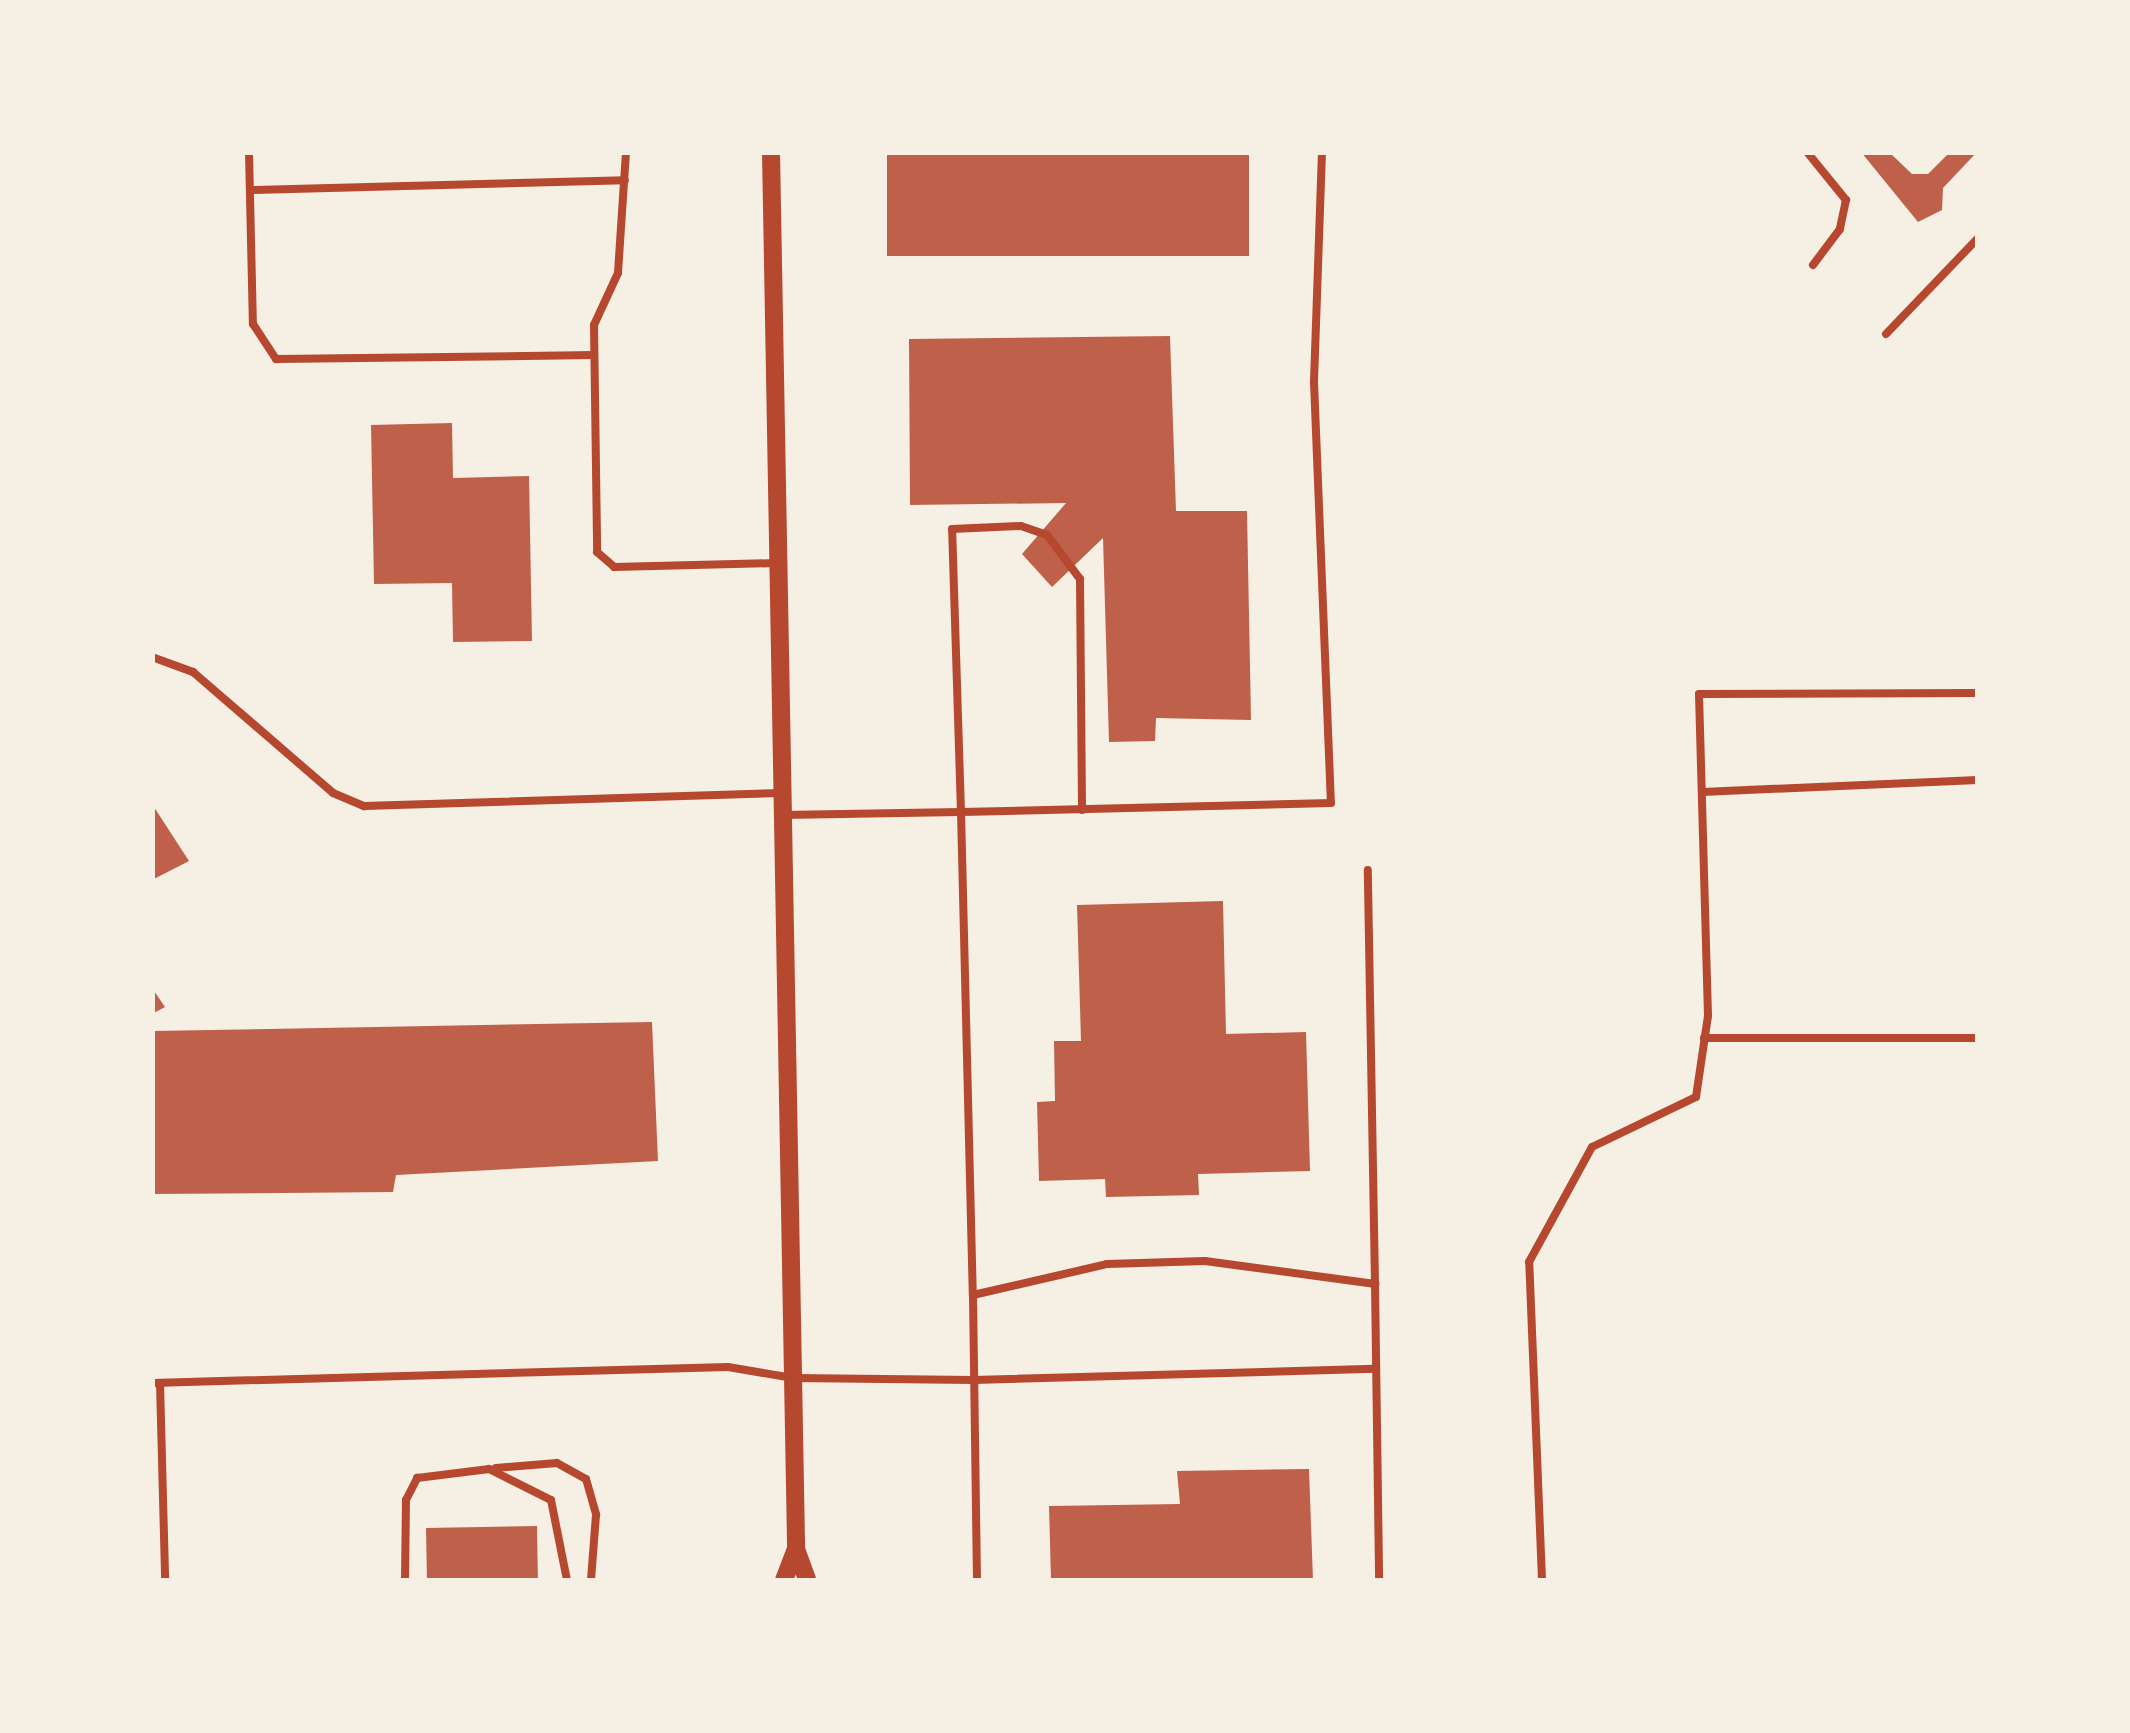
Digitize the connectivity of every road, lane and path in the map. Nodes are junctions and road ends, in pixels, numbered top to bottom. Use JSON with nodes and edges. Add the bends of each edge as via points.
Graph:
{"nodes":[{"id":1,"x":249,"y":152,"type":"edge"},
{"id":2,"x":626,"y":152,"type":"edge"},
{"id":3,"x":771,"y":152,"type":"edge"},
{"id":4,"x":1322,"y":152,"type":"edge"},
{"id":5,"x":1807,"y":152,"type":"edge"},
{"id":6,"x":625,"y":180,"type":"junction"},
{"id":7,"x":250,"y":190,"type":"junction"},
{"id":8,"x":1978,"y":238,"type":"edge"},
{"id":9,"x":1813,"y":265,"type":"dead end"},
{"id":10,"x":1886,"y":334,"type":"dead end"},
{"id":11,"x":594,"y":355,"type":"junction"},
{"id":12,"x":778,"y":563,"type":"junction"},
{"id":13,"x":152,"y":657,"type":"edge"},
{"id":14,"x":1978,"y":692,"type":"edge"},
{"id":15,"x":1978,"y":780,"type":"edge"},
{"id":16,"x":1702,"y":792,"type":"junction"},
{"id":17,"x":781,"y":793,"type":"junction"},
{"id":18,"x":1082,"y":810,"type":"junction"},
{"id":19,"x":961,"y":812,"type":"junction"},
{"id":20,"x":782,"y":815,"type":"junction"},
{"id":21,"x":1368,"y":870,"type":"dead end"},
{"id":22,"x":1704,"y":1038,"type":"junction"},
{"id":23,"x":1978,"y":1038,"type":"edge"},
{"id":24,"x":1374,"y":1284,"type":"junction"},
{"id":25,"x":973,"y":1295,"type":"junction"},
{"id":26,"x":1375,"y":1369,"type":"junction"},
{"id":27,"x":793,"y":1378,"type":"junction"},
{"id":28,"x":974,"y":1380,"type":"junction"},
{"id":29,"x":156,"y":1383,"type":"edge"},
{"id":30,"x":489,"y":1469,"type":"junction"},
{"id":31,"x":164,"y":1539,"type":"junction"},
{"id":32,"x":152,"y":1540,"type":"edge"},
{"id":33,"x":796,"y":1549,"type":"junction"},
{"id":34,"x":166,"y":1580,"type":"edge"},
{"id":35,"x":405,"y":1580,"type":"edge"},
{"id":36,"x":567,"y":1580,"type":"edge"},
{"id":37,"x":591,"y":1580,"type":"edge"},
{"id":38,"x":784,"y":1580,"type":"edge"},
{"id":39,"x":806,"y":1580,"type":"edge"},
{"id":40,"x":977,"y":1580,"type":"edge"},
{"id":41,"x":1380,"y":1580,"type":"edge"},
{"id":42,"x":1542,"y":1580,"type":"edge"}],
"edges":[{"from":1,"to":7,"type":"lane"},
{"from":2,"to":6,"type":"lane"},
{"from":3,"to":12,"type":"street"},
{"from":4,"to":18,"type":"lane","via":[[1314,382],[1331,802]]},
{"from":5,"to":9,"type":"lane","via":[[1846,200],[1840,229]]},
{"from":6,"to":7,"type":"lane"},
{"from":6,"to":11,"type":"lane","via":[[620,259],[594,325]]},
{"from":7,"to":11,"type":"lane","via":[[253,324],[276,358]]},
{"from":8,"to":10,"type":"lane"},
{"from":11,"to":12,"type":"lane","via":[[597,552],[614,567]]},
{"from":12,"to":17,"type":"street"},
{"from":13,"to":17,"type":"lane","via":[[192,672],[333,793],[364,806]]},
{"from":14,"to":16,"type":"lane","via":[[1699,694]]},
{"from":15,"to":16,"type":"lane"},
{"from":16,"to":22,"type":"lane"},
{"from":17,"to":20,"type":"street"},
{"from":18,"to":19,"type":"lane"},
{"from":18,"to":19,"type":"lane","via":[[1080,578],[1047,534],[1021,526],[952,529]]},
{"from":19,"to":20,"type":"lane"},
{"from":19,"to":25,"type":"lane"},
{"from":20,"to":27,"type":"street"},
{"from":21,"to":24,"type":"lane"},
{"from":22,"to":23,"type":"lane"},
{"from":22,"to":42,"type":"lane","via":[[1696,1097],[1592,1148],[1529,1262]]},
{"from":24,"to":25,"type":"lane","via":[[1205,1262],[1107,1264]]},
{"from":24,"to":26,"type":"lane"},
{"from":25,"to":28,"type":"lane"},
{"from":26,"to":28,"type":"lane"},
{"from":26,"to":41,"type":"lane"},
{"from":27,"to":28,"type":"lane"},
{"from":27,"to":29,"type":"lane","via":[[728,1367]]},
{"from":27,"to":33,"type":"street"},
{"from":28,"to":40,"type":"lane"},
{"from":29,"to":31,"type":"lane"},
{"from":30,"to":35,"type":"lane","via":[[417,1478],[406,1500]]},
{"from":30,"to":36,"type":"lane","via":[[551,1500]]},
{"from":30,"to":37,"type":"lane","via":[[557,1462],[586,1480],[596,1515]]},
{"from":31,"to":32,"type":"lane"},
{"from":31,"to":34,"type":"lane"},
{"from":33,"to":38,"type":"street"},
{"from":33,"to":39,"type":"street"}]}
